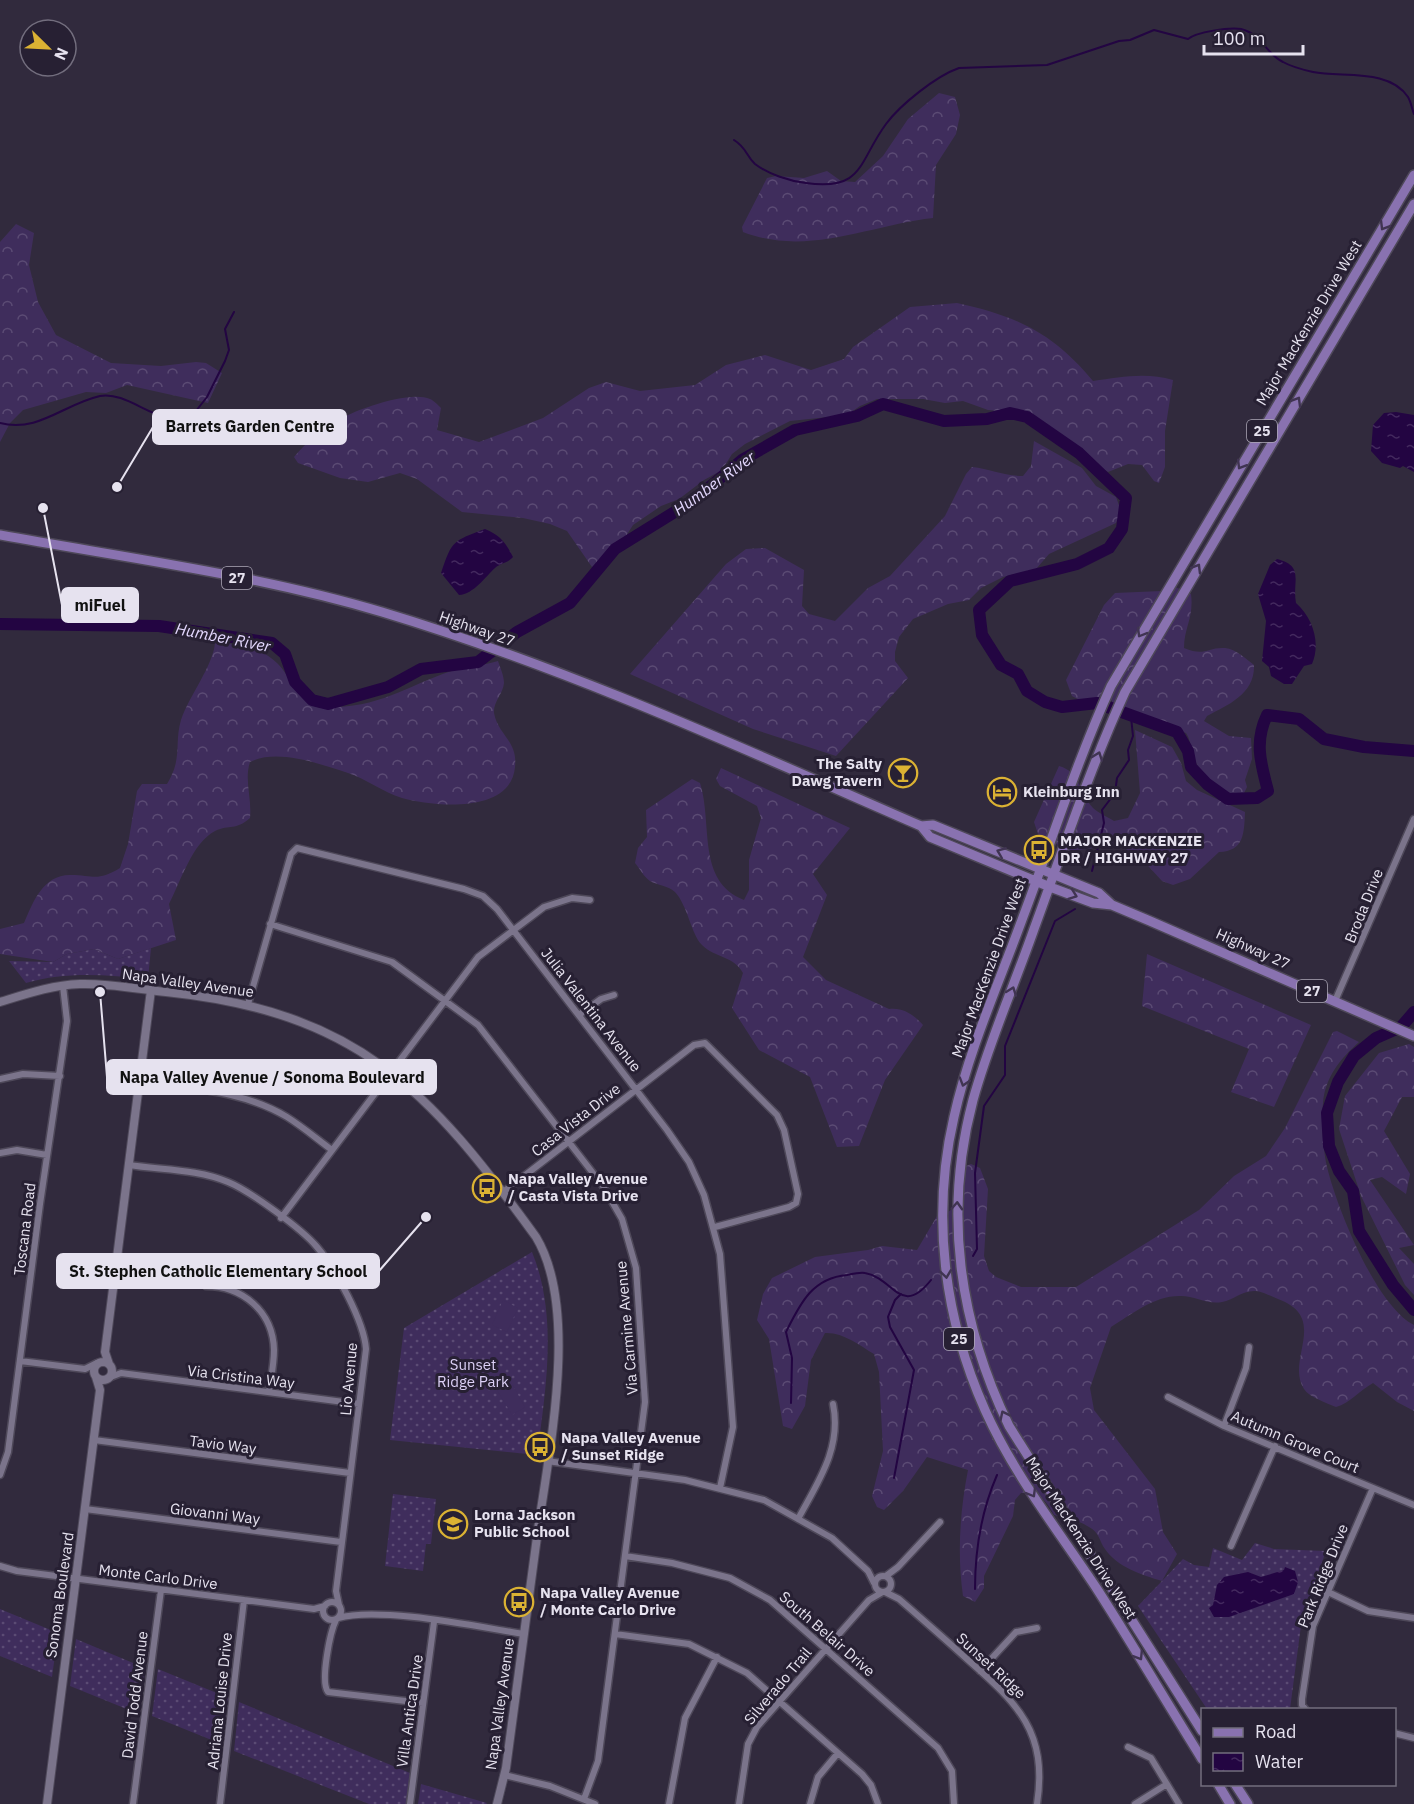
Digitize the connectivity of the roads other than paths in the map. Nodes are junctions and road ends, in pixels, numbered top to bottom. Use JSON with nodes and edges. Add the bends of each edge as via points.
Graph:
{"nodes":[{"id":1,"x":1414,"y":175,"type":"edge"},
{"id":2,"x":1414,"y":204,"type":"edge"},
{"id":3,"x":0,"y":535,"type":"edge"},
{"id":4,"x":1414,"y":819,"type":"edge"},
{"id":5,"x":921,"y":826,"type":"junction"},
{"id":6,"x":1041,"y":869,"type":"junction"},
{"id":7,"x":1055,"y":874,"type":"junction"},
{"id":8,"x":1036,"y":881,"type":"junction"},
{"id":9,"x":1050,"y":887,"type":"junction"},
{"id":10,"x":591,"y":900,"type":"dead end"},
{"id":11,"x":1112,"y":905,"type":"junction"},
{"id":12,"x":270,"y":924,"type":"junction"},
{"id":13,"x":513,"y":929,"type":"junction"},
{"id":14,"x":63,"y":986,"type":"junction"},
{"id":15,"x":151,"y":990,"type":"junction"},
{"id":16,"x":615,"y":994,"type":"dead end"},
{"id":17,"x":445,"y":1000,"type":"junction"},
{"id":18,"x":1335,"y":1001,"type":"junction"},
{"id":19,"x":0,"y":1002,"type":"edge"},
{"id":20,"x":248,"y":1004,"type":"junction"},
{"id":21,"x":579,"y":1015,"type":"junction"},
{"id":22,"x":1414,"y":1036,"type":"edge"},
{"id":23,"x":391,"y":1072,"type":"junction"},
{"id":24,"x":60,"y":1076,"type":"junction"},
{"id":25,"x":0,"y":1079,"type":"edge"},
{"id":26,"x":140,"y":1081,"type":"junction"},
{"id":27,"x":636,"y":1089,"type":"junction"},
{"id":28,"x":568,"y":1141,"type":"junction"},
{"id":29,"x":332,"y":1150,"type":"junction"},
{"id":30,"x":0,"y":1153,"type":"edge"},
{"id":31,"x":47,"y":1155,"type":"junction"},
{"id":32,"x":129,"y":1165,"type":"junction"},
{"id":33,"x":502,"y":1193,"type":"junction"},
{"id":34,"x":281,"y":1218,"type":"junction"},
{"id":35,"x":715,"y":1227,"type":"junction"},
{"id":36,"x":206,"y":1286,"type":"dead end"},
{"id":37,"x":1249,"y":1347,"type":"dead end"},
{"id":38,"x":105,"y":1352,"type":"junction"},
{"id":39,"x":20,"y":1361,"type":"junction"},
{"id":40,"x":98,"y":1363,"type":"junction"},
{"id":41,"x":109,"y":1365,"type":"junction"},
{"id":42,"x":85,"y":1368,"type":"junction"},
{"id":43,"x":121,"y":1373,"type":"junction"},
{"id":44,"x":96,"y":1377,"type":"junction"},
{"id":45,"x":108,"y":1378,"type":"junction"},
{"id":46,"x":100,"y":1390,"type":"junction"},
{"id":47,"x":269,"y":1392,"type":"junction"},
{"id":48,"x":1168,"y":1397,"type":"dead end"},
{"id":49,"x":359,"y":1404,"type":"junction"},
{"id":50,"x":832,"y":1404,"type":"dead end"},
{"id":51,"x":1224,"y":1426,"type":"junction"},
{"id":52,"x":94,"y":1440,"type":"junction"},
{"id":53,"x":1275,"y":1446,"type":"junction"},
{"id":54,"x":547,"y":1461,"type":"junction"},
{"id":55,"x":350,"y":1473,"type":"junction"},
{"id":56,"x":636,"y":1473,"type":"junction"},
{"id":57,"x":0,"y":1475,"type":"edge"},
{"id":58,"x":720,"y":1488,"type":"junction"},
{"id":59,"x":1373,"y":1488,"type":"junction"},
{"id":60,"x":1414,"y":1505,"type":"edge"},
{"id":61,"x":85,"y":1509,"type":"junction"},
{"id":62,"x":798,"y":1519,"type":"junction"},
{"id":63,"x":940,"y":1522,"type":"dead end"},
{"id":64,"x":342,"y":1542,"type":"junction"},
{"id":65,"x":1232,"y":1546,"type":"dead end"},
{"id":66,"x":625,"y":1556,"type":"junction"},
{"id":67,"x":0,"y":1566,"type":"edge"},
{"id":68,"x":868,"y":1571,"type":"junction"},
{"id":69,"x":76,"y":1579,"type":"junction"},
{"id":70,"x":888,"y":1580,"type":"junction"},
{"id":71,"x":874,"y":1585,"type":"junction"},
{"id":72,"x":161,"y":1590,"type":"junction"},
{"id":73,"x":336,"y":1591,"type":"junction"},
{"id":74,"x":883,"y":1592,"type":"junction"},
{"id":75,"x":1328,"y":1592,"type":"junction"},
{"id":76,"x":899,"y":1599,"type":"junction"},
{"id":77,"x":244,"y":1600,"type":"junction"},
{"id":78,"x":869,"y":1600,"type":"junction"},
{"id":79,"x":326,"y":1605,"type":"junction"},
{"id":80,"x":340,"y":1606,"type":"junction"},
{"id":81,"x":314,"y":1609,"type":"junction"},
{"id":82,"x":352,"y":1614,"type":"junction"},
{"id":83,"x":325,"y":1617,"type":"junction"},
{"id":84,"x":1414,"y":1618,"type":"edge"},
{"id":85,"x":337,"y":1619,"type":"junction"},
{"id":86,"x":434,"y":1622,"type":"junction"},
{"id":87,"x":1037,"y":1628,"type":"dead end"},
{"id":88,"x":331,"y":1632,"type":"junction"},
{"id":89,"x":524,"y":1634,"type":"junction"},
{"id":90,"x":615,"y":1634,"type":"junction"},
{"id":91,"x":826,"y":1648,"type":"junction"},
{"id":92,"x":717,"y":1657,"type":"junction"},
{"id":93,"x":980,"y":1671,"type":"junction"},
{"id":94,"x":780,"y":1701,"type":"junction"},
{"id":95,"x":423,"y":1703,"type":"junction"},
{"id":96,"x":1305,"y":1708,"type":"edge"},
{"id":97,"x":1201,"y":1728,"type":"edge"},
{"id":98,"x":1396,"y":1733,"type":"edge"},
{"id":99,"x":1414,"y":1738,"type":"edge"},
{"id":100,"x":1128,"y":1747,"type":"dead end"},
{"id":101,"x":838,"y":1753,"type":"junction"},
{"id":102,"x":1201,"y":1756,"type":"edge"},
{"id":103,"x":504,"y":1775,"type":"junction"},
{"id":104,"x":1167,"y":1784,"type":"junction"},
{"id":105,"x":1219,"y":1786,"type":"edge"},
{"id":106,"x":1236,"y":1786,"type":"edge"},
{"id":107,"x":584,"y":1799,"type":"junction"},
{"id":108,"x":47,"y":1804,"type":"edge"},
{"id":109,"x":133,"y":1804,"type":"edge"},
{"id":110,"x":219,"y":1804,"type":"edge"},
{"id":111,"x":410,"y":1804,"type":"edge"},
{"id":112,"x":497,"y":1804,"type":"edge"},
{"id":113,"x":595,"y":1804,"type":"edge"},
{"id":114,"x":669,"y":1804,"type":"edge"},
{"id":115,"x":739,"y":1804,"type":"edge"},
{"id":116,"x":810,"y":1804,"type":"edge"},
{"id":117,"x":878,"y":1804,"type":"edge"},
{"id":118,"x":954,"y":1804,"type":"edge"},
{"id":119,"x":1037,"y":1804,"type":"edge"},
{"id":120,"x":1135,"y":1804,"type":"edge"},
{"id":121,"x":1179,"y":1804,"type":"edge"},
{"id":122,"x":1230,"y":1804,"type":"edge"},
{"id":123,"x":1248,"y":1804,"type":"edge"}],
"edges":[{"from":1,"to":6,"type":"main road","name":"Major MacKenzie Drive West","number":"25","one_way":true,"via":[[1111,686]]},
{"from":7,"to":2,"type":"main road","name":"Major MacKenzie Drive West","number":"25","one_way":true,"via":[[1125,692]]},
{"from":3,"to":5,"type":"main road","name":"Highway 27","number":"27","via":[[268,584],[381,612],[621,697]]},
{"from":4,"to":18,"type":"street","name":"Broda Drive"},
{"from":6,"to":5,"type":"main road","name":"Highway 27","number":"27","one_way":true,"via":[[933,825]]},
{"from":5,"to":8,"type":"main road","name":"Highway 27","number":"27","via":[[930,837]]},
{"from":6,"to":7,"type":"main road","name":"Highway 27","number":"27"},
{"from":6,"to":8,"type":"main road","name":"Major MacKenzie Drive West","number":"25"},
{"from":7,"to":9,"type":"main road","name":"Major MacKenzie Drive West","number":"25"},
{"from":7,"to":11,"type":"main road","name":"Highway 27","number":"27","via":[[1099,893]]},
{"from":8,"to":9,"type":"main road","name":"Highway 27","number":"27"},
{"from":8,"to":102,"type":"main road","name":"Major MacKenzie Drive West","number":"25","one_way":true,"via":[[954,1116],[943,1196],[949,1298],[968,1368],[1004,1445],[1049,1522],[1095,1587]]},
{"from":9,"to":11,"type":"main road","name":"Highway 27","number":"27","one_way":true,"via":[[1093,903]]},
{"from":97,"to":9,"type":"main road","name":"Major MacKenzie Drive West","number":"25","one_way":true,"via":[[1010,1426],[982,1363],[966,1310],[957,1220],[967,1127],[981,1074]]},
{"from":10,"to":13,"type":"street","via":[[556,901]]},
{"from":11,"to":18,"type":"main road","name":"Highway 27","number":"27"},
{"from":12,"to":13,"type":"street","name":"Julia Valentina Avenue","via":[[291,854],[302,848],[474,892],[491,902]]},
{"from":12,"to":17,"type":"street","name":"Via Carmine Avenue","via":[[392,962]]},
{"from":12,"to":20,"type":"street","name":"Julia Valentina Avenue"},
{"from":13,"to":17,"type":"street","via":[[478,957]]},
{"from":13,"to":21,"type":"street","name":"Julia Valentina Avenue"},
{"from":14,"to":15,"type":"street","name":"Napa Valley Avenue","via":[[94,984]]},
{"from":14,"to":19,"type":"street","name":"Napa Valley Avenue"},
{"from":14,"to":24,"type":"street","name":"Toscana Road","via":[[67,1021]]},
{"from":15,"to":20,"type":"street","name":"Napa Valley Avenue"},
{"from":15,"to":26,"type":"street"},
{"from":16,"to":21,"type":"street"},
{"from":17,"to":23,"type":"street"},
{"from":17,"to":28,"type":"street","name":"Via Carmine Avenue","via":[[489,1037]]},
{"from":18,"to":22,"type":"main road","name":"Highway 27","number":"27"},
{"from":20,"to":23,"type":"street","name":"Napa Valley Avenue","via":[[320,1029]]},
{"from":21,"to":27,"type":"street","name":"Julia Valentina Avenue"},
{"from":23,"to":29,"type":"street"},
{"from":23,"to":33,"type":"street","name":"Napa Valley Avenue","via":[[444,1120]]},
{"from":24,"to":25,"type":"street","via":[[23,1074]]},
{"from":24,"to":31,"type":"street","name":"Toscana Road"},
{"from":26,"to":29,"type":"street","via":[[222,1092],[250,1100],[289,1118]]},
{"from":26,"to":32,"type":"street"},
{"from":27,"to":28,"type":"street","name":"Casa Vista Drive"},
{"from":27,"to":35,"type":"street","name":"Julia Valentina Avenue","via":[[688,1162]]},
{"from":27,"to":35,"type":"street","name":"Casa Vista Drive","via":[[694,1045],[705,1043],[777,1115],[784,1130],[798,1199],[789,1207]]},
{"from":28,"to":33,"type":"street","name":"Casa Vista Drive"},
{"from":28,"to":56,"type":"street","name":"Via Carmine Avenue","via":[[614,1204],[633,1252],[645,1386]]},
{"from":29,"to":34,"type":"street"},
{"from":30,"to":31,"type":"street","via":[[17,1150]]},
{"from":31,"to":39,"type":"street","name":"Toscana Road"},
{"from":32,"to":34,"type":"street","name":"Lio Avenue","via":[[228,1182]]},
{"from":32,"to":38,"type":"street"},
{"from":33,"to":54,"type":"street","name":"Napa Valley Avenue","via":[[541,1246],[553,1280],[559,1369]]},
{"from":34,"to":49,"type":"street","name":"Lio Avenue","via":[[319,1250],[361,1325],[366,1349]]},
{"from":35,"to":58,"type":"street","name":"Julia Valentina Avenue","via":[[733,1427]]},
{"from":36,"to":47,"type":"street","via":[[224,1286],[238,1292],[263,1313],[274,1342]]},
{"from":37,"to":51,"type":"street","via":[[1246,1368]]},
{"from":38,"to":40,"type":"street"},
{"from":38,"to":41,"type":"street"},
{"from":39,"to":42,"type":"street"},
{"from":39,"to":57,"type":"street","name":"Toscana Road","via":[[8,1452]]},
{"from":40,"to":41,"type":"street"},
{"from":40,"to":42,"type":"street"},
{"from":40,"to":44,"type":"street","via":[[93,1370]]},
{"from":41,"to":43,"type":"street","name":"Via Cristina Way"},
{"from":41,"to":45,"type":"street","via":[[112,1372]]},
{"from":42,"to":44,"type":"street"},
{"from":43,"to":45,"type":"street","name":"Via Cristina Way"},
{"from":43,"to":47,"type":"street","name":"Via Cristina Way"},
{"from":44,"to":45,"type":"street"},
{"from":44,"to":46,"type":"street","name":"Sonoma Boulevard"},
{"from":45,"to":46,"type":"street","name":"Sonoma Boulevard"},
{"from":46,"to":52,"type":"street","name":"Sonoma Boulevard"},
{"from":47,"to":49,"type":"street","name":"Via Cristina Way"},
{"from":48,"to":51,"type":"street","name":"Autumn Grove Court"},
{"from":49,"to":55,"type":"street","name":"Lio Avenue"},
{"from":50,"to":62,"type":"street","via":[[836,1421],[830,1456]]},
{"from":51,"to":53,"type":"street","name":"Autumn Grove Court"},
{"from":52,"to":55,"type":"street","name":"Tavio Way"},
{"from":52,"to":61,"type":"street","name":"Sonoma Boulevard"},
{"from":53,"to":59,"type":"street","name":"Autumn Grove Court"},
{"from":53,"to":65,"type":"street"},
{"from":54,"to":56,"type":"street"},
{"from":54,"to":89,"type":"street","name":"Napa Valley Avenue"},
{"from":55,"to":64,"type":"street","name":"Lio Avenue"},
{"from":56,"to":58,"type":"street"},
{"from":56,"to":66,"type":"street","name":"Via Carmine Avenue"},
{"from":58,"to":62,"type":"street","via":[[764,1500]]},
{"from":59,"to":60,"type":"street","name":"Autumn Grove Court"},
{"from":59,"to":75,"type":"street","name":"Park Ridge Drive"},
{"from":61,"to":64,"type":"street","name":"Giovanni Way"},
{"from":61,"to":69,"type":"street","name":"Sonoma Boulevard"},
{"from":62,"to":68,"type":"street","via":[[832,1538]]},
{"from":63,"to":70,"type":"street"},
{"from":64,"to":73,"type":"street","name":"Lio Avenue"},
{"from":66,"to":90,"type":"street","name":"Via Carmine Avenue"},
{"from":66,"to":91,"type":"street","name":"South Belair Drive","via":[[730,1578],[771,1600]]},
{"from":67,"to":69,"type":"street","name":"Monte Carlo Drive"},
{"from":68,"to":70,"type":"street"},
{"from":68,"to":71,"type":"street"},
{"from":69,"to":72,"type":"street","name":"Monte Carlo Drive"},
{"from":69,"to":108,"type":"street","name":"Sonoma Boulevard"},
{"from":70,"to":71,"type":"street"},
{"from":70,"to":74,"type":"street"},
{"from":70,"to":76,"type":"street","name":"Sunset Ridge"},
{"from":71,"to":74,"type":"street","name":"Sunset Ridge"},
{"from":71,"to":78,"type":"street","name":"Silverado Trail"},
{"from":72,"to":77,"type":"street","name":"Monte Carlo Drive"},
{"from":72,"to":109,"type":"street","name":"David Todd Avenue"},
{"from":73,"to":79,"type":"street","name":"Lio Avenue"},
{"from":73,"to":80,"type":"street","name":"Lio Avenue"},
{"from":74,"to":76,"type":"street","name":"Sunset Ridge"},
{"from":74,"to":78,"type":"street","name":"Silverado Trail"},
{"from":75,"to":84,"type":"street","via":[[1368,1611]]},
{"from":75,"to":96,"type":"street","name":"Park Ridge Drive","via":[[1312,1626],[1302,1700]]},
{"from":76,"to":93,"type":"street","name":"Sunset Ridge"},
{"from":77,"to":81,"type":"street","name":"Monte Carlo Drive"},
{"from":77,"to":110,"type":"street","name":"Adriana Louise Drive"},
{"from":78,"to":91,"type":"street","name":"Silverado Trail"},
{"from":79,"to":80,"type":"street"},
{"from":79,"to":81,"type":"street","name":"Monte Carlo Drive"},
{"from":79,"to":83,"type":"street"},
{"from":80,"to":82,"type":"street"},
{"from":80,"to":85,"type":"street"},
{"from":81,"to":83,"type":"street","name":"Monte Carlo Drive"},
{"from":82,"to":85,"type":"street"},
{"from":82,"to":86,"type":"street"},
{"from":83,"to":85,"type":"street"},
{"from":83,"to":88,"type":"street"},
{"from":85,"to":88,"type":"street"},
{"from":86,"to":89,"type":"street"},
{"from":86,"to":95,"type":"street","name":"Villa Antica Drive"},
{"from":87,"to":93,"type":"street","via":[[1016,1632]]},
{"from":88,"to":95,"type":"street","via":[[324,1684],[328,1692]]},
{"from":89,"to":103,"type":"street","name":"Napa Valley Avenue"},
{"from":90,"to":92,"type":"street","via":[[689,1644]]},
{"from":90,"to":107,"type":"street","name":"Via Carmine Avenue","via":[[597,1768]]},
{"from":91,"to":94,"type":"street","name":"Silverado Trail"},
{"from":91,"to":118,"type":"street","name":"South Belair Drive","via":[[938,1748],[952,1771]]},
{"from":92,"to":94,"type":"street","via":[[747,1673]]},
{"from":92,"to":114,"type":"street","via":[[685,1718]]},
{"from":93,"to":119,"type":"street","name":"Sunset Ridge","via":[[1012,1700],[1032,1732],[1040,1768]]},
{"from":94,"to":101,"type":"street"},
{"from":94,"to":115,"type":"street","name":"Silverado Trail","via":[[748,1744]]},
{"from":95,"to":111,"type":"street","name":"Villa Antica Drive"},
{"from":98,"to":99,"type":"street"},
{"from":100,"to":104,"type":"street","via":[[1150,1758]]},
{"from":101,"to":116,"type":"street","via":[[818,1777]]},
{"from":101,"to":117,"type":"street","via":[[867,1780]]},
{"from":103,"to":107,"type":"street"},
{"from":103,"to":112,"type":"street","name":"Napa Valley Avenue"},
{"from":104,"to":120,"type":"street"},
{"from":104,"to":121,"type":"street"},
{"from":105,"to":122,"type":"main road"},
{"from":106,"to":123,"type":"main road"},
{"from":107,"to":113,"type":"street"}]}
